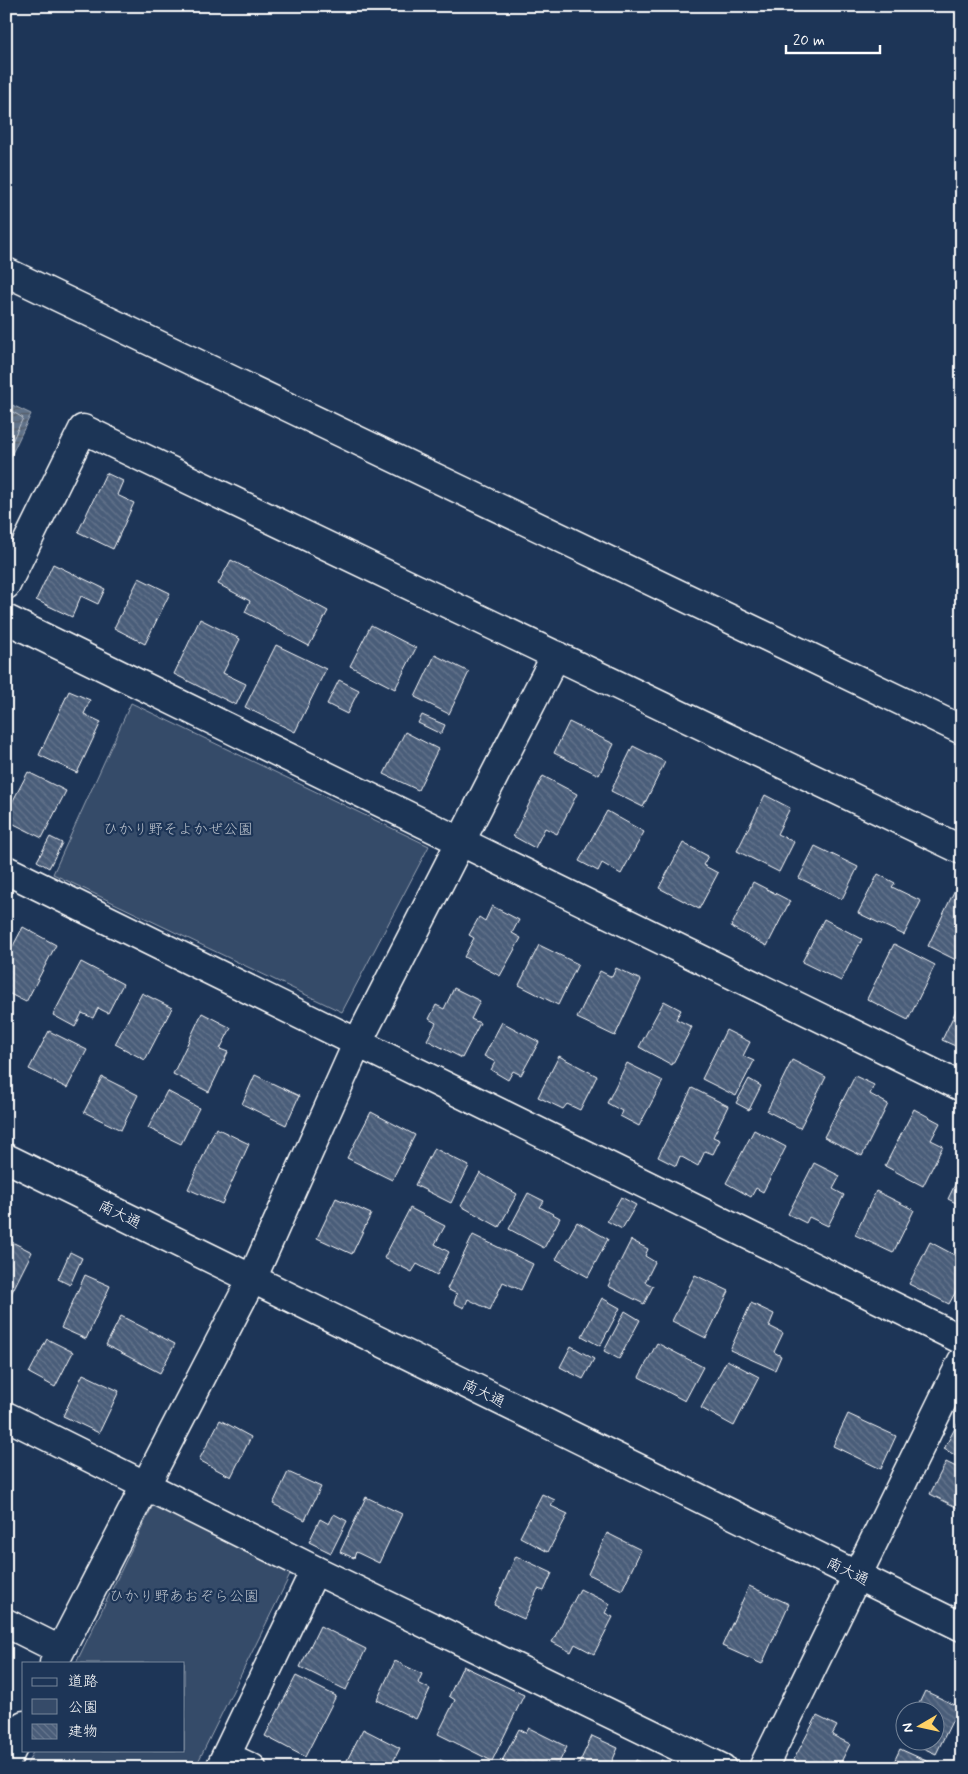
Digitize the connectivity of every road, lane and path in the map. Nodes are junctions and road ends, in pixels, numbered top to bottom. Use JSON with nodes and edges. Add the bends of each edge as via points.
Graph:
{"nodes":[{"id":1,"x":6,"y":272,"type":"edge"},
{"id":2,"x":6,"y":585,"type":"edge"},
{"id":3,"x":6,"y":618,"type":"edge"},
{"id":4,"x":556,"y":655,"type":"junction"},
{"id":5,"x":962,"y":730,"type":"edge"},
{"id":6,"x":462,"y":841,"type":"junction"},
{"id":7,"x":962,"y":850,"type":"edge"},
{"id":8,"x":6,"y":870,"type":"edge"},
{"id":9,"x":357,"y":1044,"type":"junction"},
{"id":10,"x":962,"y":1087,"type":"edge"},
{"id":11,"x":6,"y":1158,"type":"edge"},
{"id":12,"x":252,"y":1279,"type":"junction"},
{"id":13,"x":962,"y":1340,"type":"edge"},
{"id":14,"x":962,"y":1361,"type":"edge"},
{"id":15,"x":6,"y":1416,"type":"edge"},
{"id":16,"x":145,"y":1484,"type":"junction"},
{"id":17,"x":315,"y":1570,"type":"junction"},
{"id":18,"x":857,"y":1575,"type":"junction"},
{"id":19,"x":6,"y":1623,"type":"edge"},
{"id":20,"x":962,"y":1628,"type":"edge"},
{"id":21,"x":57,"y":1656,"type":"edge"},
{"id":22,"x":22,"y":1730,"type":"edge"},
{"id":23,"x":6,"y":1762,"type":"edge"},
{"id":24,"x":223,"y":1762,"type":"edge"},
{"id":25,"x":252,"y":1768,"type":"edge"},
{"id":26,"x":722,"y":1768,"type":"edge"},
{"id":27,"x":763,"y":1768,"type":"edge"}],
"edges":[{"from":1,"to":5,"type":"street"},
{"from":2,"to":4,"type":"street","via":[[83,429]]},
{"from":3,"to":6,"type":"street"},
{"from":4,"to":6,"type":"street"},
{"from":4,"to":7,"type":"street"},
{"from":6,"to":9,"type":"street"},
{"from":6,"to":10,"type":"street"},
{"from":8,"to":9,"type":"street"},
{"from":9,"to":12,"type":"street"},
{"from":9,"to":13,"type":"street"},
{"from":11,"to":12,"type":"street","name":"南大通"},
{"from":12,"to":16,"type":"street"},
{"from":12,"to":18,"type":"street","name":"南大通"},
{"from":14,"to":18,"type":"street"},
{"from":15,"to":16,"type":"street"},
{"from":16,"to":17,"type":"street"},
{"from":16,"to":21,"type":"street"},
{"from":17,"to":24,"type":"street"},
{"from":17,"to":26,"type":"street"},
{"from":18,"to":20,"type":"street","name":"南大通"},
{"from":18,"to":27,"type":"street"},
{"from":19,"to":21,"type":"street"},
{"from":22,"to":23,"type":"street"},
{"from":24,"to":25,"type":"street"}]}
